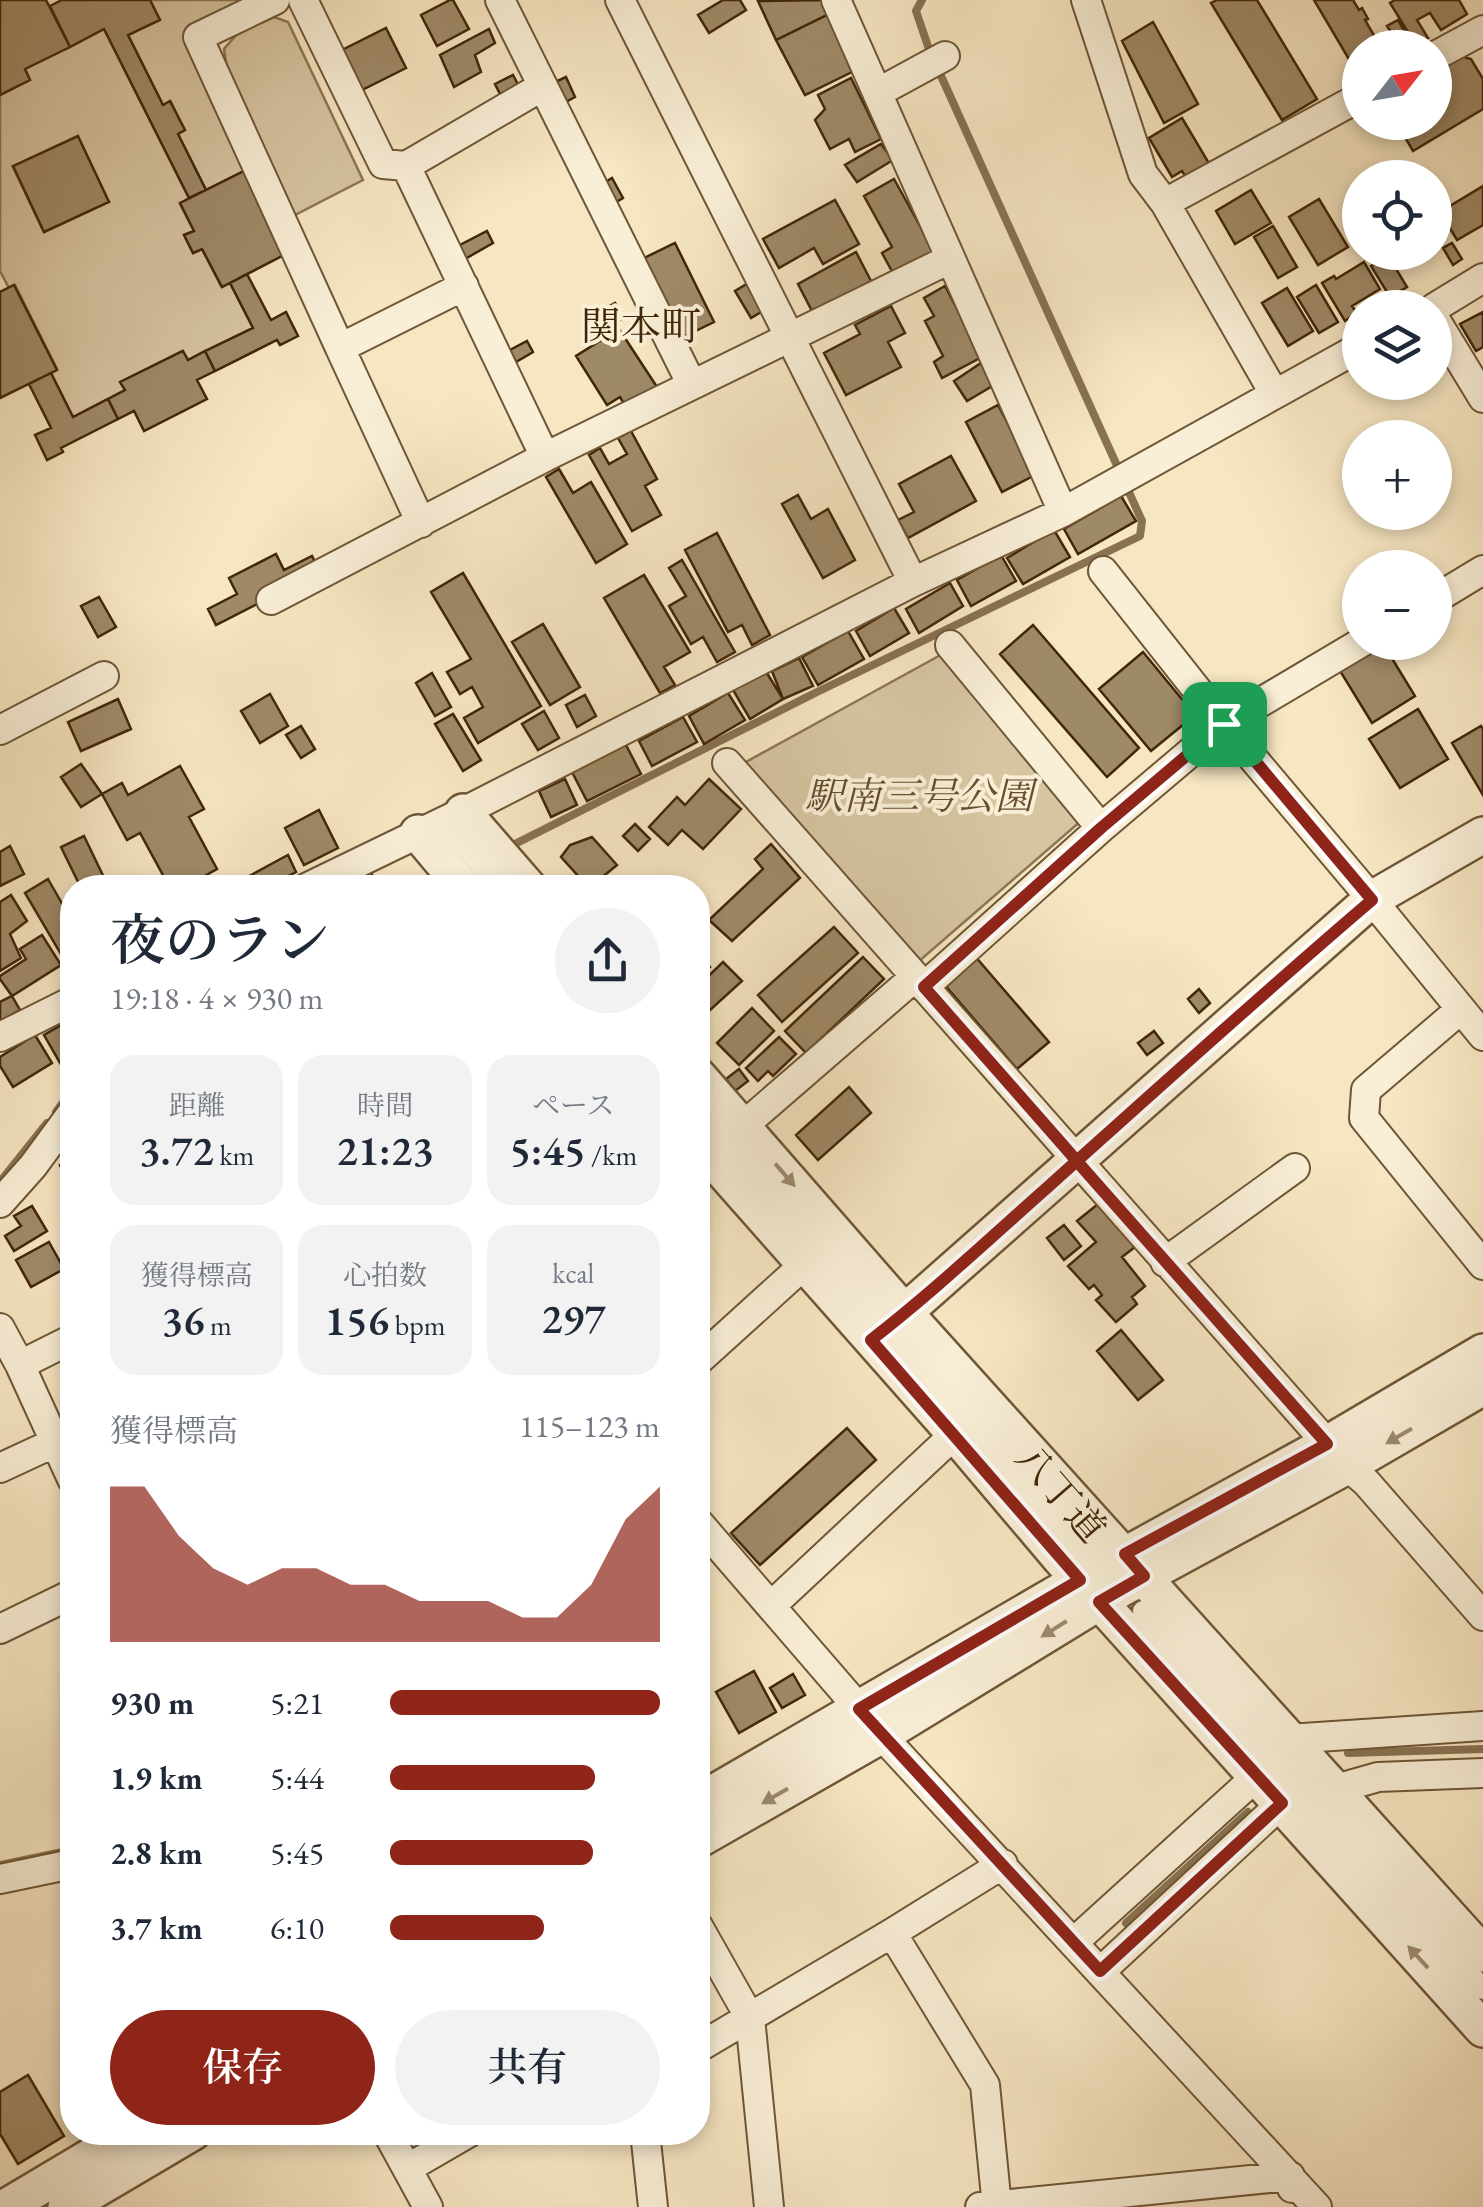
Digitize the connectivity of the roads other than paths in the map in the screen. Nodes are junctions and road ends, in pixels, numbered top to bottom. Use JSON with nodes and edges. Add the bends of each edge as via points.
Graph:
{"nodes":[{"id":1,"x":275,"y":0,"type":"edge"},
{"id":2,"x":303,"y":0,"type":"edge"},
{"id":3,"x":500,"y":0,"type":"edge"},
{"id":4,"x":620,"y":0,"type":"edge"},
{"id":5,"x":836,"y":0,"type":"edge"},
{"id":6,"x":1086,"y":0,"type":"edge"},
{"id":7,"x":1483,"y":30,"type":"edge"},
{"id":8,"x":1452,"y":47,"type":"edge"},
{"id":9,"x":945,"y":56,"type":"dead end"},
{"id":10,"x":543,"y":86,"type":"junction"},
{"id":11,"x":877,"y":94,"type":"junction"},
{"id":12,"x":1342,"y":106,"type":"edge"},
{"id":13,"x":406,"y":166,"type":"junction"},
{"id":14,"x":1165,"y":203,"type":"junction"},
{"id":15,"x":950,"y":259,"type":"junction"},
{"id":16,"x":1483,"y":278,"type":"edge"},
{"id":17,"x":464,"y":286,"type":"junction"},
{"id":18,"x":1452,"y":297,"type":"edge"},
{"id":19,"x":790,"y":338,"type":"junction"},
{"id":20,"x":1452,"y":346,"type":"edge"},
{"id":21,"x":340,"y":348,"type":"junction"},
{"id":22,"x":1342,"y":357,"type":"edge"},
{"id":23,"x":692,"y":384,"type":"junction"},
{"id":24,"x":1274,"y":394,"type":"junction"},
{"id":25,"x":1483,"y":398,"type":"edge"},
{"id":26,"x":545,"y":458,"type":"junction"},
{"id":27,"x":1063,"y":512,"type":"junction"},
{"id":28,"x":421,"y":523,"type":"junction"},
{"id":29,"x":1483,"y":570,"type":"edge"},
{"id":30,"x":1103,"y":571,"type":"dead end"},
{"id":31,"x":913,"y":582,"type":"junction"},
{"id":32,"x":1452,"y":589,"type":"edge"},
{"id":33,"x":271,"y":600,"type":"dead end"},
{"id":34,"x":950,"y":645,"type":"dead end"},
{"id":35,"x":1342,"y":654,"type":"edge"},
{"id":36,"x":104,"y":676,"type":"dead end"},
{"id":37,"x":1224,"y":724,"type":"junction"},
{"id":38,"x":0,"y":730,"type":"edge"},
{"id":39,"x":727,"y":763,"type":"dead end"},
{"id":40,"x":441,"y":822,"type":"junction"},
{"id":41,"x":1101,"y":828,"type":"junction"},
{"id":42,"x":1483,"y":834,"type":"edge"},
{"id":43,"x":333,"y":875,"type":"edge"},
{"id":44,"x":459,"y":875,"type":"edge"},
{"id":45,"x":488,"y":875,"type":"edge"},
{"id":46,"x":512,"y":875,"type":"edge"},
{"id":47,"x":1372,"y":900,"type":"junction"},
{"id":48,"x":919,"y":982,"type":"junction"},
{"id":49,"x":60,"y":1007,"type":"edge"},
{"id":50,"x":1461,"y":1009,"type":"junction"},
{"id":51,"x":0,"y":1036,"type":"edge"},
{"id":52,"x":1483,"y":1036,"type":"edge"},
{"id":53,"x":710,"y":1089,"type":"edge"},
{"id":54,"x":743,"y":1126,"type":"junction"},
{"id":55,"x":710,"y":1128,"type":"edge"},
{"id":56,"x":60,"y":1130,"type":"edge"},
{"id":57,"x":710,"y":1160,"type":"edge"},
{"id":58,"x":1077,"y":1161,"type":"junction"},
{"id":59,"x":1295,"y":1168,"type":"dead end"},
{"id":60,"x":0,"y":1203,"type":"edge"},
{"id":61,"x":1165,"y":1262,"type":"junction"},
{"id":62,"x":804,"y":1264,"type":"junction"},
{"id":63,"x":1483,"y":1266,"type":"edge"},
{"id":64,"x":906,"y":1313,"type":"junction"},
{"id":65,"x":0,"y":1328,"type":"edge"},
{"id":66,"x":871,"y":1340,"type":"junction"},
{"id":67,"x":60,"y":1344,"type":"edge"},
{"id":68,"x":710,"y":1350,"type":"edge"},
{"id":69,"x":1483,"y":1352,"type":"edge"},
{"id":70,"x":20,"y":1364,"type":"junction"},
{"id":71,"x":1483,"y":1387,"type":"edge"},
{"id":72,"x":955,"y":1434,"type":"junction"},
{"id":73,"x":56,"y":1442,"type":"junction"},
{"id":74,"x":60,"y":1452,"type":"edge"},
{"id":75,"x":1337,"y":1455,"type":"junction"},
{"id":76,"x":0,"y":1468,"type":"edge"},
{"id":77,"x":710,"y":1546,"type":"edge"},
{"id":78,"x":1090,"y":1578,"type":"junction"},
{"id":79,"x":1138,"y":1580,"type":"junction"},
{"id":80,"x":60,"y":1600,"type":"edge"},
{"id":81,"x":771,"y":1606,"type":"junction"},
{"id":82,"x":1483,"y":1616,"type":"edge"},
{"id":83,"x":0,"y":1629,"type":"edge"},
{"id":84,"x":871,"y":1722,"type":"junction"},
{"id":85,"x":1483,"y":1726,"type":"edge"},
{"id":86,"x":1288,"y":1740,"type":"junction"},
{"id":87,"x":1483,"y":1773,"type":"edge"},
{"id":88,"x":1258,"y":1776,"type":"junction"},
{"id":89,"x":1336,"y":1789,"type":"junction"},
{"id":90,"x":710,"y":1796,"type":"edge"},
{"id":91,"x":1282,"y":1803,"type":"junction"},
{"id":92,"x":710,"y":1832,"type":"edge"},
{"id":93,"x":1003,"y":1864,"type":"junction"},
{"id":94,"x":60,"y":1866,"type":"edge"},
{"id":95,"x":0,"y":1879,"type":"edge"},
{"id":96,"x":892,"y":1933,"type":"junction"},
{"id":97,"x":1074,"y":1942,"type":"junction"},
{"id":98,"x":710,"y":1947,"type":"edge"},
{"id":99,"x":1483,"y":1954,"type":"edge"},
{"id":100,"x":1100,"y":1971,"type":"junction"},
{"id":101,"x":1483,"y":1989,"type":"edge"},
{"id":102,"x":750,"y":2018,"type":"junction"},
{"id":103,"x":1483,"y":2030,"type":"edge"},
{"id":104,"x":710,"y":2041,"type":"edge"},
{"id":105,"x":110,"y":2145,"type":"edge"},
{"id":106,"x":171,"y":2145,"type":"edge"},
{"id":107,"x":395,"y":2145,"type":"edge"},
{"id":108,"x":448,"y":2145,"type":"edge"},
{"id":109,"x":646,"y":2145,"type":"edge"},
{"id":110,"x":408,"y":2168,"type":"junction"},
{"id":111,"x":1290,"y":2176,"type":"junction"},
{"id":112,"x":991,"y":2206,"type":"edge"},
{"id":113,"x":6,"y":2207,"type":"edge"},
{"id":114,"x":66,"y":2207,"type":"edge"},
{"id":115,"x":428,"y":2207,"type":"edge"},
{"id":116,"x":653,"y":2207,"type":"edge"},
{"id":117,"x":768,"y":2207,"type":"edge"},
{"id":118,"x":1294,"y":2207,"type":"edge"},
{"id":119,"x":1318,"y":2207,"type":"edge"}],
"edges":[{"from":1,"to":21,"type":"street","via":[[198,37]]},
{"from":2,"to":13,"type":"street","via":[[382,164]]},
{"from":3,"to":10,"type":"street"},
{"from":4,"to":19,"type":"street"},
{"from":5,"to":11,"type":"street"},
{"from":6,"to":14,"type":"street","via":[[1143,174]]},
{"from":7,"to":8,"type":"street"},
{"from":9,"to":11,"type":"street"},
{"from":10,"to":13,"type":"street"},
{"from":10,"to":23,"type":"street"},
{"from":11,"to":15,"type":"street"},
{"from":12,"to":14,"type":"street"},
{"from":13,"to":17,"type":"street"},
{"from":14,"to":24,"type":"street"},
{"from":15,"to":19,"type":"street"},
{"from":15,"to":27,"type":"street"},
{"from":16,"to":18,"type":"street"},
{"from":17,"to":21,"type":"street"},
{"from":17,"to":26,"type":"street"},
{"from":19,"to":23,"type":"street"},
{"from":19,"to":31,"type":"street"},
{"from":20,"to":25,"type":"street"},
{"from":21,"to":28,"type":"street"},
{"from":22,"to":24,"type":"street"},
{"from":23,"to":26,"type":"street"},
{"from":24,"to":27,"type":"street"},
{"from":26,"to":28,"type":"street"},
{"from":27,"to":31,"type":"street"},
{"from":28,"to":33,"type":"street"},
{"from":29,"to":32,"type":"street"},
{"from":30,"to":37,"type":"street"},
{"from":31,"to":40,"type":"street"},
{"from":34,"to":41,"type":"street"},
{"from":35,"to":37,"type":"street"},
{"from":36,"to":38,"type":"street"},
{"from":37,"to":41,"type":"street"},
{"from":37,"to":47,"type":"street"},
{"from":39,"to":48,"type":"street"},
{"from":40,"to":43,"type":"street"},
{"from":40,"to":44,"type":"street"},
{"from":40,"to":45,"type":"street"},
{"from":40,"to":46,"type":"street"},
{"from":41,"to":48,"type":"street"},
{"from":42,"to":47,"type":"street"},
{"from":47,"to":50,"type":"street"},
{"from":47,"to":58,"type":"street"},
{"from":48,"to":54,"type":"street"},
{"from":48,"to":58,"type":"street"},
{"from":49,"to":51,"type":"street"},
{"from":50,"to":52,"type":"street"},
{"from":50,"to":63,"type":"street","via":[[1366,1090],[1364,1118]]},
{"from":53,"to":54,"type":"street","name":"八丁道"},
{"from":54,"to":64,"type":"street","name":"八丁道","one_way":true},
{"from":55,"to":78,"type":"street"},
{"from":56,"to":60,"type":"street"},
{"from":57,"to":62,"type":"street","name":"八丁道"},
{"from":58,"to":61,"type":"street"},
{"from":58,"to":64,"type":"street"},
{"from":59,"to":61,"type":"street"},
{"from":61,"to":75,"type":"street"},
{"from":62,"to":66,"type":"street","name":"八丁道"},
{"from":62,"to":68,"type":"street"},
{"from":64,"to":66,"type":"street"},
{"from":64,"to":79,"type":"street","name":"八丁道"},
{"from":65,"to":70,"type":"street"},
{"from":66,"to":72,"type":"street","name":"八丁道"},
{"from":67,"to":70,"type":"street"},
{"from":69,"to":75,"type":"street"},
{"from":70,"to":73,"type":"street"},
{"from":71,"to":75,"type":"street","one_way":true},
{"from":72,"to":78,"type":"street","name":"八丁道"},
{"from":72,"to":81,"type":"street"},
{"from":73,"to":74,"type":"street"},
{"from":73,"to":76,"type":"street"},
{"from":75,"to":79,"type":"street"},
{"from":75,"to":82,"type":"street"},
{"from":77,"to":81,"type":"street"},
{"from":78,"to":79,"type":"street"},
{"from":78,"to":84,"type":"street"},
{"from":78,"to":88,"type":"street","name":"八丁道"},
{"from":79,"to":86,"type":"street","name":"八丁道"},
{"from":79,"to":101,"type":"street"},
{"from":80,"to":83,"type":"street"},
{"from":81,"to":84,"type":"street"},
{"from":84,"to":90,"type":"street"},
{"from":84,"to":92,"type":"street","one_way":true},
{"from":84,"to":93,"type":"street"},
{"from":85,"to":86,"type":"street"},
{"from":86,"to":89,"type":"street","name":"八丁道"},
{"from":87,"to":89,"type":"street","via":[[1378,1777]]},
{"from":88,"to":91,"type":"street","name":"八丁道"},
{"from":88,"to":97,"type":"street"},
{"from":89,"to":99,"type":"street","name":"八丁道"},
{"from":91,"to":100,"type":"street"},
{"from":103,"to":91,"type":"street","name":"八丁道","one_way":true},
{"from":93,"to":96,"type":"street"},
{"from":93,"to":97,"type":"street"},
{"from":94,"to":95,"type":"street"},
{"from":96,"to":102,"type":"street"},
{"from":96,"to":112,"type":"street","via":[[985,2085]]},
{"from":97,"to":100,"type":"street"},
{"from":98,"to":102,"type":"street"},
{"from":100,"to":111,"type":"street"},
{"from":102,"to":104,"type":"street"},
{"from":102,"to":117,"type":"street"},
{"from":105,"to":113,"type":"street"},
{"from":106,"to":114,"type":"street"},
{"from":107,"to":110,"type":"street"},
{"from":108,"to":110,"type":"street"},
{"from":109,"to":116,"type":"street"},
{"from":110,"to":115,"type":"street"},
{"from":111,"to":112,"type":"street"},
{"from":111,"to":118,"type":"street"},
{"from":111,"to":119,"type":"street"}]}
